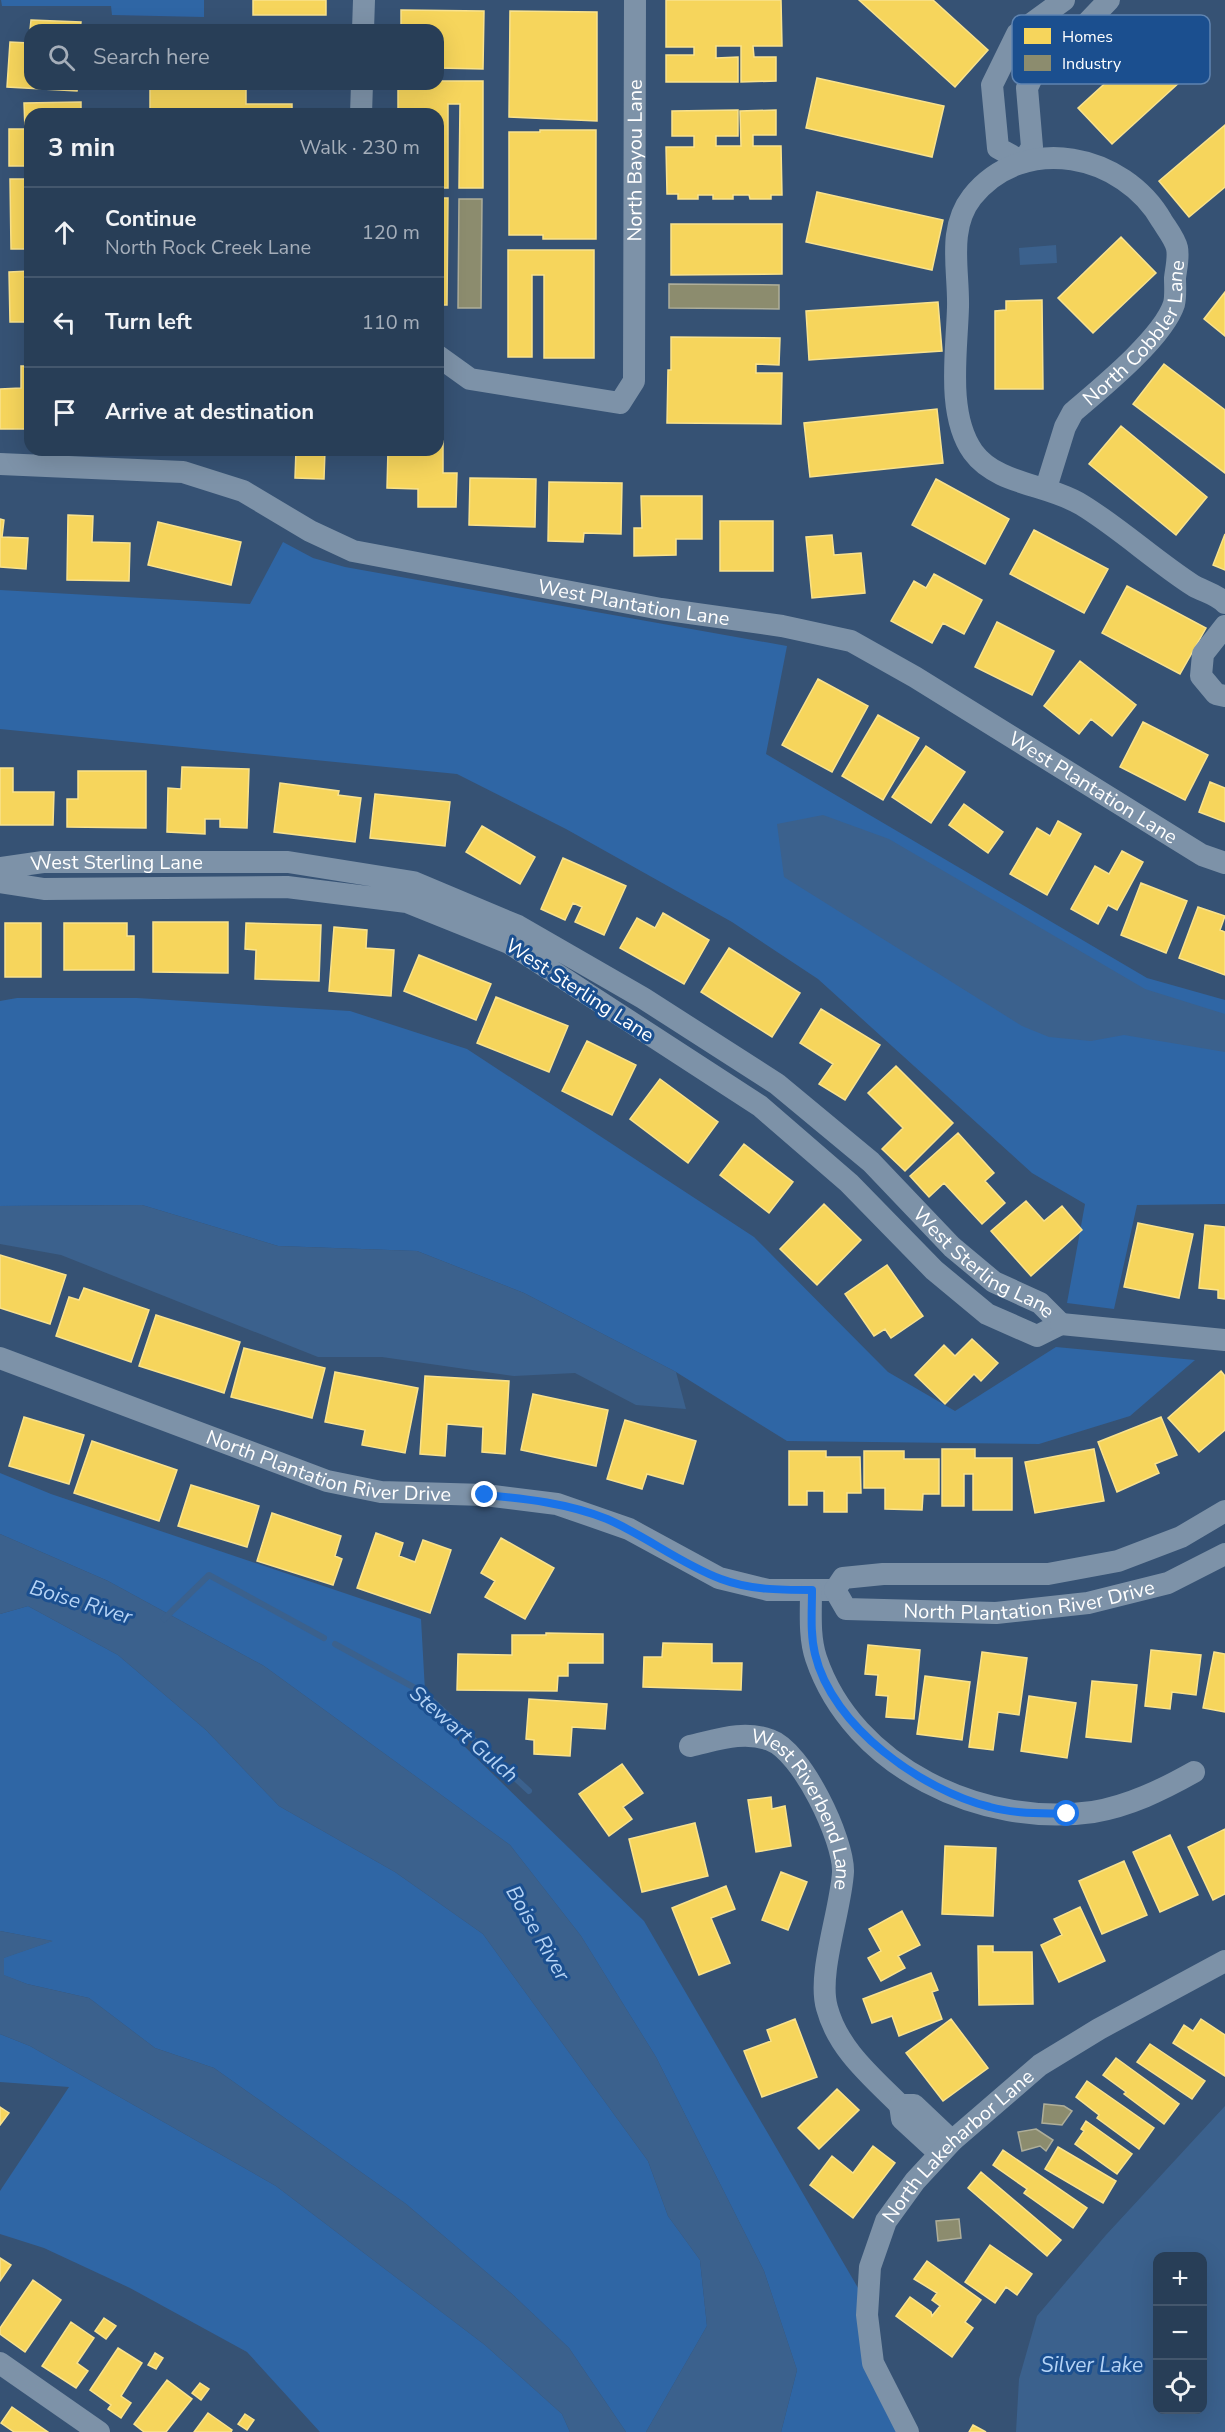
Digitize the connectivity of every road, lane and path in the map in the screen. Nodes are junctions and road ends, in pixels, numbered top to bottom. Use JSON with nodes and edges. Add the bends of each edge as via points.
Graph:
{"nodes":[{"id":1,"x":364,"y":0,"type":"edge"},
{"id":2,"x":635,"y":0,"type":"edge"},
{"id":3,"x":1064,"y":0,"type":"edge"},
{"id":4,"x":1109,"y":0,"type":"edge"},
{"id":5,"x":1043,"y":15,"type":"edge"},
{"id":6,"x":1095,"y":15,"type":"edge"},
{"id":7,"x":363,"y":24,"type":"edge"},
{"id":8,"x":1012,"y":45,"type":"edge"},
{"id":9,"x":1029,"y":84,"type":"edge"},
{"id":10,"x":362,"y":90,"type":"edge"},
{"id":11,"x":361,"y":108,"type":"edge"},
{"id":12,"x":1023,"y":162,"type":"junction"},
{"id":13,"x":444,"y":360,"type":"edge"},
{"id":14,"x":0,"y":464,"type":"edge"},
{"id":15,"x":1046,"y":489,"type":"junction"},
{"id":16,"x":1225,"y":603,"type":"edge"},
{"id":17,"x":1225,"y":626,"type":"edge"},
{"id":18,"x":1225,"y":696,"type":"edge"},
{"id":19,"x":1225,"y":863,"type":"edge"},
{"id":20,"x":0,"y":868,"type":"edge"},
{"id":21,"x":0,"y":882,"type":"edge"},
{"id":22,"x":1061,"y":1324,"type":"junction"},
{"id":23,"x":1225,"y":1340,"type":"edge"},
{"id":24,"x":0,"y":1358,"type":"edge"},
{"id":25,"x":1225,"y":1511,"type":"edge"},
{"id":26,"x":1225,"y":1554,"type":"edge"},
{"id":27,"x":812,"y":1590,"type":"junction"},
{"id":28,"x":835,"y":1590,"type":"junction"},
{"id":29,"x":690,"y":1746,"type":"dead end"},
{"id":30,"x":1194,"y":1772,"type":"dead end"},
{"id":31,"x":1225,"y":1961,"type":"edge"},
{"id":32,"x":946,"y":2147,"type":"junction"},
{"id":33,"x":0,"y":2363,"type":"edge"},
{"id":34,"x":99,"y":2432,"type":"edge"},
{"id":35,"x":908,"y":2432,"type":"edge"}],
"edges":[{"from":1,"to":7,"type":"street"},
{"from":2,"to":13,"type":"street","name":"North Bayou Lane","via":[[634,381],[620,403],[470,380]]},
{"from":3,"to":5,"type":"street"},
{"from":4,"to":6,"type":"street"},
{"from":8,"to":12,"type":"street","via":[[993,85],[998,148]]},
{"from":9,"to":12,"type":"street","via":[[1032,147]]},
{"from":10,"to":11,"type":"street"},
{"from":12,"to":15,"type":"street","name":"North Cobbler Lane","via":[[994,177],[971,198],[960,224],[955,247],[955,372],[961,429],[974,453],[994,472]]},
{"from":12,"to":15,"type":"street","name":"North Cobbler Lane","via":[[1065,158],[1098,165],[1124,177],[1151,202],[1177,247],[1174,303],[1165,320],[1148,342],[1073,412]]},
{"from":14,"to":19,"type":"street","name":"West Plantation Lane","via":[[183,472],[243,491],[352,551],[851,641],[1202,855]]},
{"from":15,"to":16,"type":"street","name":"North Cobbler Lane","via":[[1081,504]]},
{"from":17,"to":18,"type":"street","via":[[1203,654],[1201,676],[1216,694]]},
{"from":20,"to":22,"type":"street","name":"West Sterling Lane","via":[[43,862],[288,862],[413,882],[518,926],[643,998],[777,1084],[871,1162],[952,1247],[993,1282],[1040,1303]]},
{"from":21,"to":22,"type":"street","name":"West Sterling Lane","via":[[44,889],[287,887],[407,902],[509,943],[760,1106],[849,1183],[934,1270],[987,1314],[1037,1336]]},
{"from":22,"to":23,"type":"street","name":"West Sterling Lane"},
{"from":24,"to":27,"type":"street","name":"North Plantation River Drive","via":[[327,1481],[381,1492],[485,1495],[557,1504],[629,1529],[719,1578],[768,1590]]},
{"from":25,"to":28,"type":"street","name":"North Plantation River Drive","via":[[1181,1537],[1118,1561],[1047,1574],[883,1574],[843,1578]]},
{"from":26,"to":28,"type":"street","name":"North Plantation River Drive","via":[[1168,1583],[1134,1592],[1088,1603],[996,1613],[846,1609]]},
{"from":27,"to":28,"type":"street","name":"North Plantation River Drive"},
{"from":27,"to":30,"type":"street","via":[[816,1656],[840,1703],[856,1725],[895,1762],[941,1790],[992,1808],[1067,1814],[1137,1800]]},
{"from":29,"to":32,"type":"street","name":"West Riverbend Lane","via":[[741,1734],[772,1740],[795,1761],[812,1787],[832,1822],[843,1869],[826,1974],[826,2006],[834,2031],[849,2053],[900,2105],[914,2105]]},
{"from":31,"to":32,"type":"street","name":"North Lakeharbor Lane","via":[[1040,2065]]},
{"from":32,"to":35,"type":"street","name":"North Lakeharbor Lane","via":[[886,2221],[870,2267],[867,2315],[873,2363]]},
{"from":33,"to":34,"type":"street"}]}
